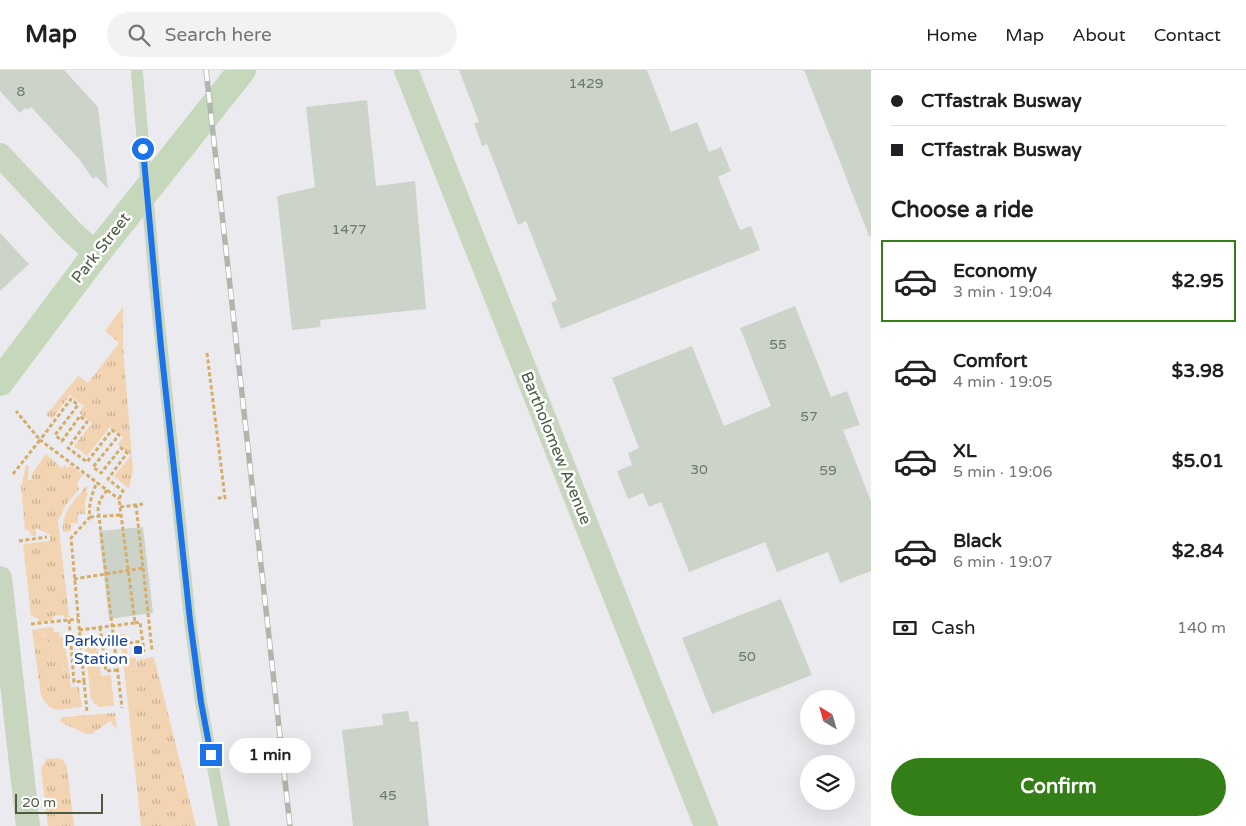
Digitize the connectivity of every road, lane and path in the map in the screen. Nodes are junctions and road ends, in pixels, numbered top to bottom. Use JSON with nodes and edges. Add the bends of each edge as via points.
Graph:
{"nodes":[{"id":1,"x":242,"y":70,"type":"edge"},
{"id":2,"x":406,"y":70,"type":"edge"},
{"id":3,"x":136,"y":71,"type":"edge"},
{"id":4,"x":0,"y":155,"type":"edge"},
{"id":5,"x":96,"y":254,"type":"junction"},
{"id":6,"x":207,"y":353,"type":"dead end"},
{"id":7,"x":0,"y":382,"type":"edge"},
{"id":8,"x":16,"y":411,"type":"dead end"},
{"id":9,"x":40,"y":440,"type":"junction"},
{"id":10,"x":13,"y":474,"type":"dead end"},
{"id":11,"x":98,"y":482,"type":"junction"},
{"id":12,"x":107,"y":490,"type":"junction"},
{"id":13,"x":215,"y":498,"type":"dead end"},
{"id":14,"x":119,"y":499,"type":"junction"},
{"id":15,"x":143,"y":504,"type":"dead end"},
{"id":16,"x":136,"y":505,"type":"junction"},
{"id":17,"x":120,"y":507,"type":"junction"},
{"id":18,"x":121,"y":515,"type":"junction"},
{"id":19,"x":90,"y":517,"type":"junction"},
{"id":20,"x":99,"y":517,"type":"junction"},
{"id":21,"x":47,"y":538,"type":"dead end"},
{"id":22,"x":19,"y":541,"type":"dead end"},
{"id":23,"x":143,"y":568,"type":"junction"},
{"id":24,"x":128,"y":570,"type":"junction"},
{"id":25,"x":106,"y":574,"type":"junction"},
{"id":26,"x":0,"y":578,"type":"edge"},
{"id":27,"x":74,"y":579,"type":"junction"},
{"id":28,"x":69,"y":620,"type":"junction"},
{"id":29,"x":78,"y":620,"type":"junction"},
{"id":30,"x":135,"y":623,"type":"junction"},
{"id":31,"x":28,"y":625,"type":"dead end"},
{"id":32,"x":112,"y":626,"type":"junction"},
{"id":33,"x":100,"y":627,"type":"junction"},
{"id":34,"x":79,"y":630,"type":"junction"},
{"id":35,"x":142,"y":641,"type":"junction"},
{"id":36,"x":129,"y":643,"type":"dead end"},
{"id":37,"x":152,"y":650,"type":"dead end"},
{"id":38,"x":144,"y":652,"type":"dead end"},
{"id":39,"x":117,"y":670,"type":"junction"},
{"id":40,"x":84,"y":681,"type":"junction"},
{"id":41,"x":122,"y":708,"type":"dead end"},
{"id":42,"x":87,"y":712,"type":"dead end"},
{"id":43,"x":28,"y":826,"type":"edge"},
{"id":44,"x":224,"y":826,"type":"edge"},
{"id":45,"x":706,"y":826,"type":"edge"}],
"edges":[{"from":1,"to":5,"type":"main road","name":"Park Street"},
{"from":2,"to":45,"type":"street","name":"Bartholomew Avenue"},
{"from":3,"to":44,"type":"lane","bridge":true,"via":[[190,620],[201,702]]},
{"from":4,"to":5,"type":"street","via":[[71,232]]},
{"from":5,"to":7,"type":"main road","name":"Park Street"},
{"from":6,"to":13,"type":"path","via":[[224,498]]},
{"from":8,"to":9,"type":"path"},
{"from":9,"to":10,"type":"path"},
{"from":9,"to":11,"type":"path"},
{"from":9,"to":14,"type":"path","via":[[71,399],[78,405],[55,435],[62,441],[80,416],[86,422],[68,448],[87,462],[112,430],[118,435],[93,467],[102,473],[122,448],[127,453],[108,479],[123,491]]},
{"from":11,"to":12,"type":"path"},
{"from":11,"to":19,"type":"path","via":[[88,508]]},
{"from":12,"to":14,"type":"path"},
{"from":12,"to":20,"type":"path","via":[[100,500]]},
{"from":14,"to":17,"type":"path"},
{"from":15,"to":16,"type":"path"},
{"from":16,"to":17,"type":"path"},
{"from":16,"to":23,"type":"path"},
{"from":17,"to":18,"type":"path"},
{"from":18,"to":20,"type":"path"},
{"from":18,"to":24,"type":"path"},
{"from":19,"to":20,"type":"path"},
{"from":19,"to":27,"type":"path","via":[[71,538]]},
{"from":20,"to":25,"type":"path"},
{"from":21,"to":22,"type":"path"},
{"from":23,"to":24,"type":"path"},
{"from":23,"to":37,"type":"path"},
{"from":24,"to":25,"type":"path"},
{"from":24,"to":30,"type":"path"},
{"from":25,"to":27,"type":"path"},
{"from":25,"to":32,"type":"path"},
{"from":26,"to":43,"type":"street"},
{"from":27,"to":29,"type":"path"},
{"from":28,"to":29,"type":"path"},
{"from":28,"to":31,"type":"path"},
{"from":28,"to":40,"type":"path","via":[[74,682]]},
{"from":29,"to":34,"type":"path"},
{"from":30,"to":32,"type":"path"},
{"from":30,"to":35,"type":"path","via":[[140,622]]},
{"from":32,"to":33,"type":"path"},
{"from":32,"to":39,"type":"path"},
{"from":33,"to":34,"type":"path"},
{"from":33,"to":39,"type":"path","via":[[106,671]]},
{"from":34,"to":40,"type":"path"},
{"from":35,"to":36,"type":"path"},
{"from":35,"to":38,"type":"path"},
{"from":39,"to":41,"type":"path"},
{"from":40,"to":42,"type":"path"}]}
